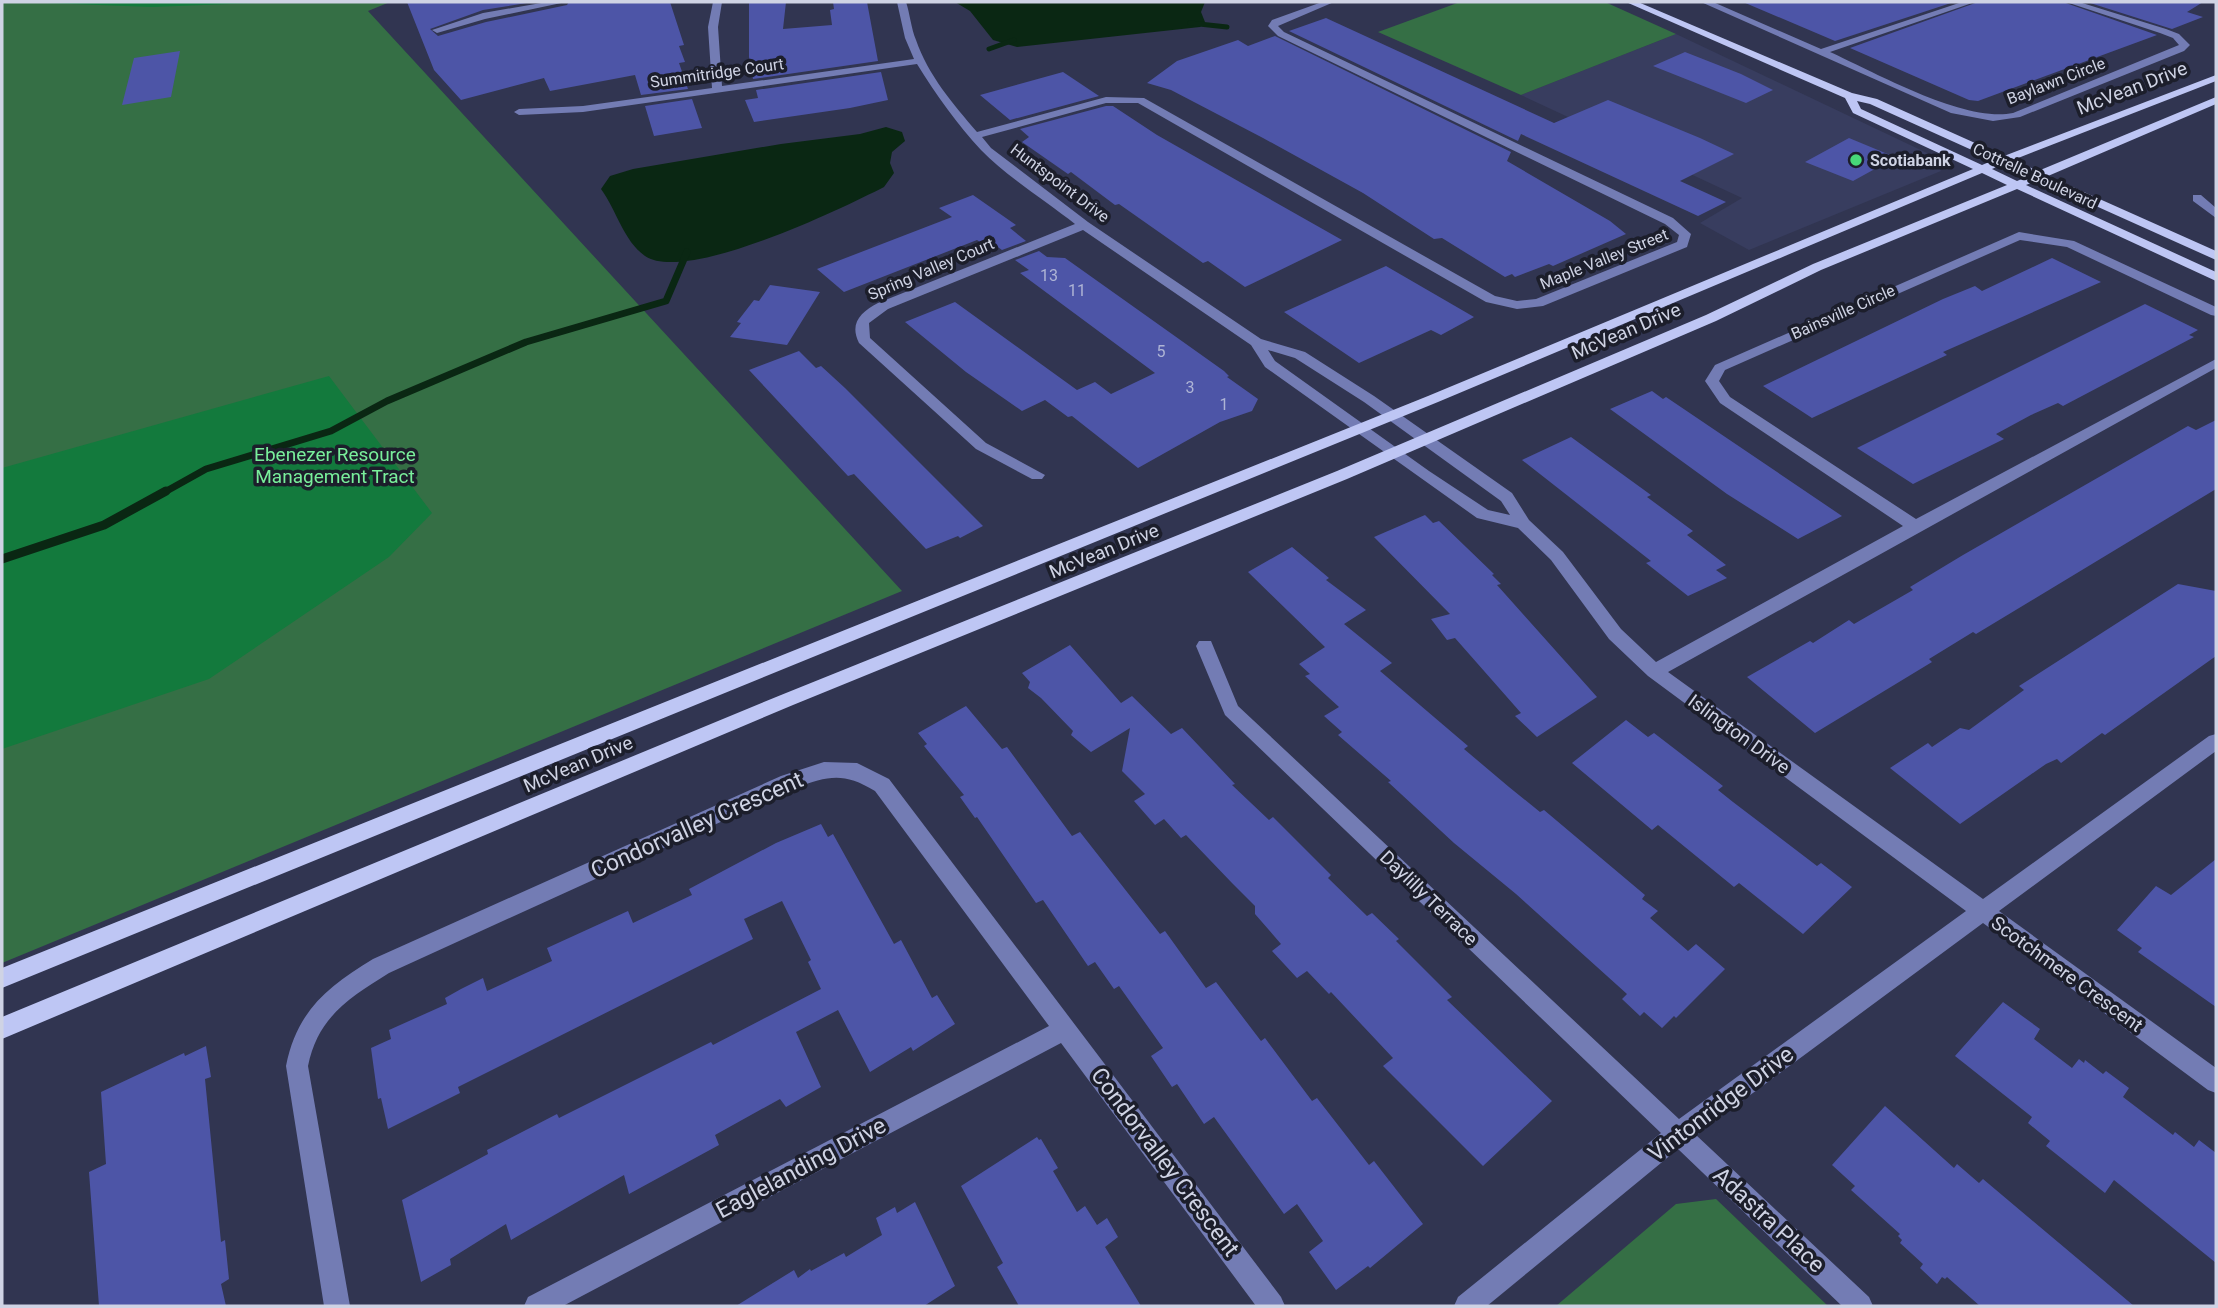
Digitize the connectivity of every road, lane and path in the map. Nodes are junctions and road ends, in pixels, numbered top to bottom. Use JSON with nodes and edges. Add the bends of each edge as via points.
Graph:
{"nodes":[{"id":1,"x":561,"y":2,"type":"edge"},
{"id":2,"x":717,"y":2,"type":"edge"},
{"id":3,"x":902,"y":2,"type":"edge"},
{"id":4,"x":1330,"y":2,"type":"edge"},
{"id":5,"x":1631,"y":2,"type":"edge"},
{"id":6,"x":1706,"y":2,"type":"edge"},
{"id":7,"x":1971,"y":2,"type":"edge"},
{"id":8,"x":2070,"y":2,"type":"edge"},
{"id":9,"x":437,"y":30,"type":"dead end"},
{"id":10,"x":1821,"y":52,"type":"junction"},
{"id":11,"x":920,"y":61,"type":"junction"},
{"id":12,"x":2216,"y":78,"type":"edge"},
{"id":13,"x":717,"y":88,"type":"junction"},
{"id":14,"x":1849,"y":96,"type":"junction"},
{"id":15,"x":2216,"y":100,"type":"edge"},
{"id":16,"x":519,"y":112,"type":"dead end"},
{"id":17,"x":973,"y":136,"type":"junction"},
{"id":18,"x":2002,"y":161,"type":"junction"},
{"id":19,"x":1982,"y":170,"type":"junction"},
{"id":20,"x":2038,"y":177,"type":"junction"},
{"id":21,"x":2017,"y":185,"type":"junction"},
{"id":22,"x":2197,"y":198,"type":"dead end"},
{"id":23,"x":2216,"y":215,"type":"edge"},
{"id":24,"x":1084,"y":225,"type":"junction"},
{"id":25,"x":2216,"y":256,"type":"edge"},
{"id":26,"x":2216,"y":276,"type":"edge"},
{"id":27,"x":2216,"y":312,"type":"edge"},
{"id":28,"x":1256,"y":342,"type":"junction"},
{"id":29,"x":2216,"y":363,"type":"edge"},
{"id":30,"x":1392,"y":415,"type":"junction"},
{"id":31,"x":1360,"y":428,"type":"junction"},
{"id":32,"x":1425,"y":439,"type":"junction"},
{"id":33,"x":1393,"y":453,"type":"junction"},
{"id":34,"x":1037,"y":475,"type":"dead end"},
{"id":35,"x":1523,"y":524,"type":"junction"},
{"id":36,"x":1915,"y":526,"type":"junction"},
{"id":37,"x":1205,"y":646,"type":"dead end"},
{"id":38,"x":1654,"y":671,"type":"junction"},
{"id":39,"x":2216,"y":741,"type":"edge"},
{"id":40,"x":1983,"y":913,"type":"junction"},
{"id":41,"x":2,"y":978,"type":"edge"},
{"id":42,"x":2,"y":1028,"type":"edge"},
{"id":43,"x":1065,"y":1029,"type":"junction"},
{"id":44,"x":2216,"y":1082,"type":"edge"},
{"id":45,"x":1678,"y":1134,"type":"junction"},
{"id":46,"x":337,"y":1306,"type":"edge"},
{"id":47,"x":537,"y":1306,"type":"edge"},
{"id":48,"x":1272,"y":1306,"type":"edge"},
{"id":49,"x":1467,"y":1306,"type":"edge"},
{"id":50,"x":1860,"y":1306,"type":"edge"}],
"edges":[{"from":1,"to":9,"type":"street"},
{"from":2,"to":13,"type":"street","via":[[713,27]]},
{"from":3,"to":11,"type":"street","name":"Huntspoint Drive"},
{"from":4,"to":17,"type":"street","name":"Maple Valley Street","via":[[1273,26],[1293,40],[1669,220],[1685,234],[1683,244],[1538,303],[1503,303],[1140,100],[1107,100]]},
{"from":5,"to":14,"type":"main road","name":"Cottrelle Boulevard"},
{"from":6,"to":10,"type":"street","name":"Baylawn Circle"},
{"from":7,"to":10,"type":"street"},
{"from":8,"to":10,"type":"street","name":"Baylawn Circle","via":[[2163,31],[2185,45],[2003,118],[1955,111]]},
{"from":11,"to":13,"type":"street","name":"Summitridge Court"},
{"from":11,"to":17,"type":"street","name":"Huntspoint Drive"},
{"from":12,"to":18,"type":"main road","name":"McVean Drive"},
{"from":13,"to":16,"type":"street","name":"Summitridge Court","via":[[583,109]]},
{"from":14,"to":18,"type":"main road","name":"Cottrelle Boulevard","via":[[1873,102]]},
{"from":14,"to":19,"type":"main road","name":"Cottrelle Boulevard","via":[[1857,111]]},
{"from":15,"to":20,"type":"main road","name":"McVean Drive"},
{"from":17,"to":24,"type":"street","name":"Huntspoint Drive"},
{"from":18,"to":19,"type":"main road","name":"McVean Drive"},
{"from":18,"to":20,"type":"main road","name":"Cottrelle Boulevard"},
{"from":19,"to":21,"type":"main road","name":"Cottrelle Boulevard"},
{"from":19,"to":30,"type":"main road","name":"McVean Drive"},
{"from":20,"to":21,"type":"main road","name":"McVean Drive"},
{"from":20,"to":25,"type":"main road","name":"Cottrelle Boulevard"},
{"from":21,"to":26,"type":"main road","name":"Cottrelle Boulevard"},
{"from":21,"to":32,"type":"main road","name":"McVean Drive","via":[[1817,267],[1711,318]]},
{"from":22,"to":23,"type":"street"},
{"from":24,"to":28,"type":"street","name":"Huntspoint Drive"},
{"from":24,"to":34,"type":"street","name":"Spring Valley Court","via":[[883,306],[860,322],[864,340],[981,446]]},
{"from":27,"to":36,"type":"street","name":"Bainsville Circle","via":[[2070,244],[2019,236],[1714,370],[1712,385],[1725,400]]},
{"from":28,"to":30,"type":"street","name":"Huntspoint Drive","via":[[1300,355]]},
{"from":28,"to":31,"type":"street","name":"Huntspoint Drive","via":[[1270,364]]},
{"from":29,"to":36,"type":"street"},
{"from":30,"to":31,"type":"main road","name":"McVean Drive"},
{"from":30,"to":32,"type":"street","name":"Huntspoint Drive"},
{"from":31,"to":33,"type":"street","name":"Huntspoint Drive"},
{"from":31,"to":41,"type":"main road","name":"McVean Drive"},
{"from":32,"to":33,"type":"main road","name":"McVean Drive"},
{"from":32,"to":35,"type":"street","name":"Islington Drive","via":[[1507,497]]},
{"from":33,"to":35,"type":"street","name":"Islington Drive","via":[[1483,514]]},
{"from":33,"to":42,"type":"main road","name":"McVean Drive"},
{"from":35,"to":38,"type":"street","name":"Islington Drive","via":[[1557,556],[1615,634]]},
{"from":36,"to":38,"type":"street"},
{"from":37,"to":45,"type":"street","name":"Daylilly Terrace","via":[[1231,710]]},
{"from":38,"to":40,"type":"street","name":"Islington Drive"},
{"from":39,"to":40,"type":"street","name":"Scotchmere Crescent"},
{"from":40,"to":44,"type":"street","name":"Scotchmere Crescent"},
{"from":40,"to":45,"type":"street","name":"Vintonridge Drive"},
{"from":43,"to":46,"type":"street","name":"Condorvalley Crescent","via":[[882,785],[857,771],[824,770],[788,782],[381,966],[331,1002],[304,1036],[297,1066]]},
{"from":43,"to":47,"type":"street","name":"Eaglelanding Drive"},
{"from":43,"to":48,"type":"street","name":"Condorvalley Crescent"},
{"from":45,"to":49,"type":"street","name":"Vintonridge Drive"},
{"from":45,"to":50,"type":"street","name":"Adastra Place"}]}
